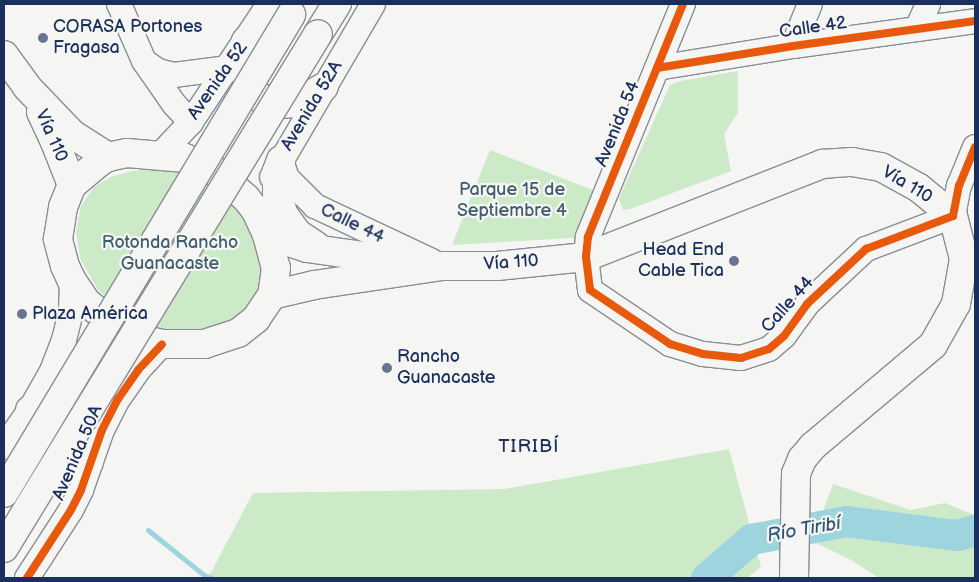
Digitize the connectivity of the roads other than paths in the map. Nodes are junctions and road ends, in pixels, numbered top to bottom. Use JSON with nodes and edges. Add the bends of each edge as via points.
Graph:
{"nodes":[{"id":1,"x":119,"y":4,"type":"edge"},
{"id":2,"x":337,"y":4,"type":"edge"},
{"id":3,"x":373,"y":4,"type":"edge"},
{"id":4,"x":683,"y":4,"type":"edge"},
{"id":5,"x":810,"y":4,"type":"edge"},
{"id":6,"x":928,"y":4,"type":"edge"},
{"id":7,"x":286,"y":7,"type":"edge"},
{"id":8,"x":975,"y":21,"type":"edge"},
{"id":9,"x":917,"y":29,"type":"junction"},
{"id":10,"x":246,"y":41,"type":"junction"},
{"id":11,"x":793,"y":46,"type":"junction"},
{"id":12,"x":4,"y":55,"type":"edge"},
{"id":13,"x":144,"y":61,"type":"junction"},
{"id":14,"x":227,"y":68,"type":"junction"},
{"id":15,"x":656,"y":68,"type":"junction"},
{"id":16,"x":27,"y":87,"type":"junction"},
{"id":17,"x":324,"y":87,"type":"junction"},
{"id":18,"x":191,"y":122,"type":"junction"},
{"id":19,"x":975,"y":147,"type":"edge"},
{"id":20,"x":161,"y":154,"type":"junction"},
{"id":21,"x":108,"y":157,"type":"junction"},
{"id":22,"x":281,"y":160,"type":"junction"},
{"id":23,"x":72,"y":185,"type":"junction"},
{"id":24,"x":256,"y":211,"type":"junction"},
{"id":25,"x":953,"y":216,"type":"junction"},
{"id":26,"x":268,"y":235,"type":"junction"},
{"id":27,"x":336,"y":253,"type":"junction"},
{"id":28,"x":586,"y":258,"type":"junction"},
{"id":29,"x":443,"y":266,"type":"junction"},
{"id":30,"x":72,"y":281,"type":"junction"},
{"id":31,"x":272,"y":295,"type":"junction"},
{"id":32,"x":162,"y":344,"type":"junction"},
{"id":33,"x":30,"y":410,"type":"junction"},
{"id":34,"x":4,"y":447,"type":"edge"},
{"id":35,"x":89,"y":462,"type":"junction"},
{"id":36,"x":4,"y":493,"type":"edge"},
{"id":37,"x":4,"y":548,"type":"edge"},
{"id":38,"x":27,"y":578,"type":"edge"},
{"id":39,"x":794,"y":578,"type":"edge"}],
"edges":[{"from":1,"to":13,"type":"street"},
{"from":2,"to":37,"type":"main road","bridge":true},
{"from":3,"to":17,"type":"street","name":"Avenida 52A"},
{"from":4,"to":15,"type":"street","name":"Avenida 54"},
{"from":5,"to":11,"type":"street"},
{"from":6,"to":9,"type":"street"},
{"from":7,"to":10,"type":"street","name":"Avenida 52"},
{"from":7,"to":36,"type":"main road","bridge":true},
{"from":8,"to":9,"type":"street","name":"Calle 42"},
{"from":9,"to":11,"type":"street","name":"Calle 42"},
{"from":10,"to":14,"type":"street","name":"Avenida 52"},
{"from":10,"to":17,"type":"main road","via":[[246,76],[253,91],[263,100],[296,103]]},
{"from":11,"to":15,"type":"street","name":"Calle 42"},
{"from":12,"to":16,"type":"main road","name":"Vía 110"},
{"from":13,"to":14,"type":"street","via":[[158,71],[174,75]]},
{"from":13,"to":18,"type":"street"},
{"from":14,"to":18,"type":"street","name":"Avenida 52"},
{"from":15,"to":28,"type":"street","name":"Avenida 54","via":[[588,237]]},
{"from":16,"to":21,"type":"main road","name":"Vía 110","via":[[72,134]]},
{"from":16,"to":23,"type":"main road","name":"Vía 110"},
{"from":17,"to":22,"type":"street","name":"Avenida 52A"},
{"from":18,"to":20,"type":"street","name":"Avenida 52"},
{"from":19,"to":25,"type":"street","via":[[959,186]]},
{"from":20,"to":21,"type":"main road","via":[[127,153]]},
{"from":20,"to":24,"type":"main road","via":[[185,158],[218,173]]},
{"from":21,"to":23,"type":"main road","via":[[90,167]]},
{"from":22,"to":24,"type":"street","name":"Avenida 52A"},
{"from":22,"to":27,"type":"main road","via":[[277,171],[277,194],[284,215],[297,233],[315,246]]},
{"from":22,"to":29,"type":"street","name":"Calle 44","via":[[287,178],[315,206]]},
{"from":23,"to":30,"type":"main road","via":[[63,207],[58,239]]},
{"from":24,"to":26,"type":"main road"},
{"from":25,"to":28,"type":"main road","name":"Vía 110","via":[[920,188],[881,167],[852,162],[822,164]]},
{"from":25,"to":28,"type":"street","name":"Calle 44","via":[[866,249],[807,304],[784,336],[769,349],[740,358],[703,354],[670,344],[631,320],[590,290]]},
{"from":25,"to":39,"type":"main road","via":[[964,259],[956,304],[934,345],[813,446],[802,459],[796,474]]},
{"from":26,"to":27,"type":"main road","name":"Vía 110","via":[[307,248]]},
{"from":26,"to":31,"type":"main road","via":[[276,268]]},
{"from":27,"to":29,"type":"main road","name":"Vía 110"},
{"from":28,"to":29,"type":"main road","name":"Vía 110","via":[[497,266]]},
{"from":29,"to":31,"type":"main road","name":"Vía 110","via":[[314,285]]},
{"from":30,"to":32,"type":"main road","via":[[88,303],[118,328]]},
{"from":30,"to":33,"type":"street","via":[[71,310],[64,340],[52,371]]},
{"from":31,"to":32,"type":"main road","via":[[256,319],[238,334],[205,344]]},
{"from":32,"to":35,"type":"street","name":"Avenida 50A","via":[[118,398]]},
{"from":33,"to":34,"type":"street"},
{"from":33,"to":35,"type":"main road","via":[[44,412],[72,424],[86,446]]},
{"from":35,"to":38,"type":"street","name":"Avenida 50A","via":[[71,510]]}]}
